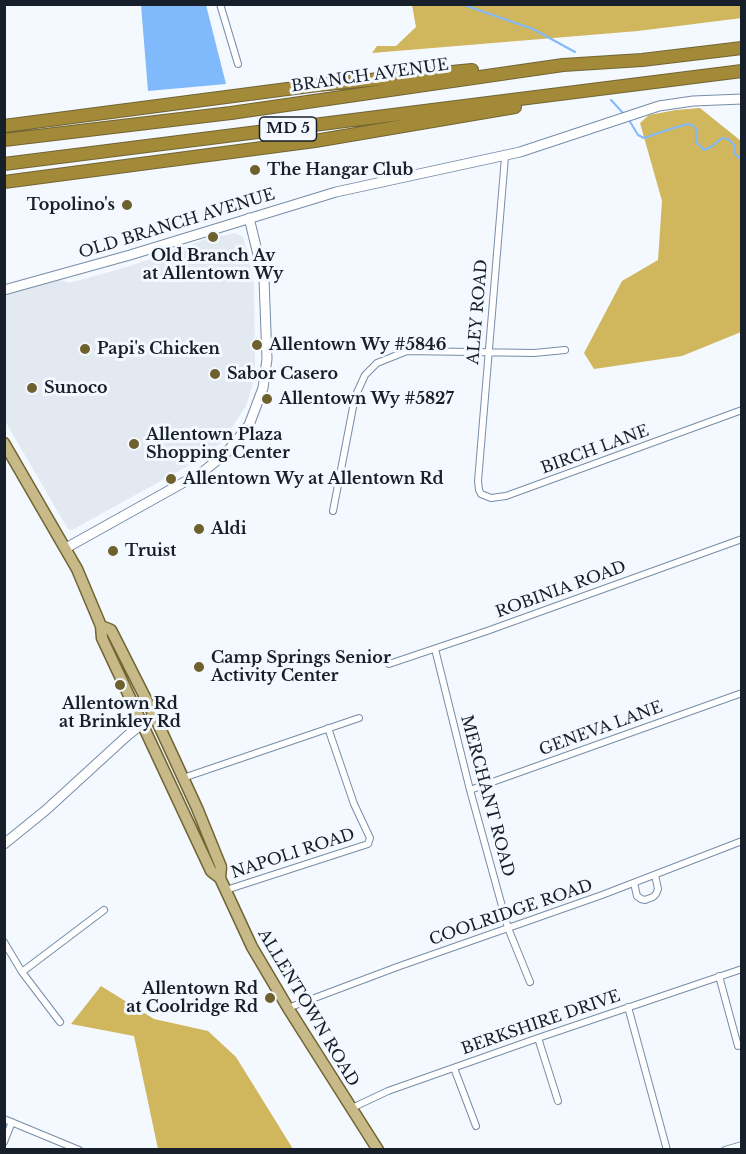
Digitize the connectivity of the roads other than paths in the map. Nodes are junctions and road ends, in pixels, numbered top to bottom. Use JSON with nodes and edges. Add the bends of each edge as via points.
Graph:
{"nodes":[{"id":1,"x":220,"y":4,"type":"edge"},
{"id":2,"x":741,"y":48,"type":"edge"},
{"id":3,"x":238,"y":64,"type":"dead end"},
{"id":4,"x":563,"y":65,"type":"junction"},
{"id":5,"x":741,"y":71,"type":"edge"},
{"id":6,"x":571,"y":92,"type":"junction"},
{"id":7,"x":741,"y":99,"type":"edge"},
{"id":8,"x":4,"y":126,"type":"edge"},
{"id":9,"x":4,"y":140,"type":"edge"},
{"id":10,"x":505,"y":157,"type":"junction"},
{"id":11,"x":4,"y":164,"type":"edge"},
{"id":12,"x":4,"y":182,"type":"edge"},
{"id":13,"x":249,"y":219,"type":"junction"},
{"id":14,"x":4,"y":290,"type":"edge"},
{"id":15,"x":565,"y":350,"type":"dead end"},
{"id":16,"x":489,"y":351,"type":"junction"},
{"id":17,"x":741,"y":411,"type":"edge"},
{"id":18,"x":4,"y":443,"type":"edge"},
{"id":19,"x":479,"y":470,"type":"joint"},
{"id":20,"x":333,"y":511,"type":"dead end"},
{"id":21,"x":741,"y":539,"type":"edge"},
{"id":22,"x":66,"y":548,"type":"junction"},
{"id":23,"x":101,"y":626,"type":"junction"},
{"id":24,"x":435,"y":649,"type":"junction"},
{"id":25,"x":388,"y":664,"type":"dead end"},
{"id":26,"x":741,"y":693,"type":"edge"},
{"id":27,"x":154,"y":715,"type":"junction"},
{"id":28,"x":359,"y":718,"type":"dead end"},
{"id":29,"x":143,"y":723,"type":"junction"},
{"id":30,"x":328,"y":728,"type":"junction"},
{"id":31,"x":183,"y":778,"type":"junction"},
{"id":32,"x":470,"y":790,"type":"junction"},
{"id":33,"x":741,"y":840,"type":"edge"},
{"id":34,"x":4,"y":844,"type":"edge"},
{"id":35,"x":655,"y":875,"type":"junction"},
{"id":36,"x":220,"y":878,"type":"junction"},
{"id":37,"x":634,"y":883,"type":"junction"},
{"id":38,"x":226,"y":891,"type":"junction"},
{"id":39,"x":104,"y":910,"type":"dead end"},
{"id":40,"x":508,"y":928,"type":"junction"},
{"id":41,"x":4,"y":942,"type":"edge"},
{"id":42,"x":741,"y":969,"type":"edge"},
{"id":43,"x":22,"y":972,"type":"junction"},
{"id":44,"x":719,"y":976,"type":"junction"},
{"id":45,"x":530,"y":982,"type":"dead end"},
{"id":46,"x":628,"y":1007,"type":"junction"},
{"id":47,"x":288,"y":1008,"type":"junction"},
{"id":48,"x":60,"y":1022,"type":"dead end"},
{"id":49,"x":538,"y":1038,"type":"junction"},
{"id":50,"x":738,"y":1046,"type":"dead end"},
{"id":51,"x":454,"y":1068,"type":"junction"},
{"id":52,"x":558,"y":1101,"type":"dead end"},
{"id":53,"x":352,"y":1108,"type":"junction"},
{"id":54,"x":4,"y":1119,"type":"edge"},
{"id":55,"x":12,"y":1122,"type":"junction"},
{"id":56,"x":476,"y":1126,"type":"dead end"},
{"id":57,"x":4,"y":1142,"type":"edge"},
{"id":58,"x":741,"y":1145,"type":"edge"},
{"id":59,"x":79,"y":1149,"type":"edge"},
{"id":60,"x":378,"y":1149,"type":"edge"},
{"id":61,"x":667,"y":1149,"type":"edge"},
{"id":62,"x":725,"y":1149,"type":"edge"}],
"edges":[{"from":1,"to":3,"type":"street"},
{"from":2,"to":4,"type":"highway","name":"BRANCH AVENUE","number":"MD 5"},
{"from":4,"to":8,"type":"highway","via":[[318,85]]},
{"from":4,"to":9,"type":"highway","name":"BRANCH AVENUE","number":"MD 5","via":[[231,113]]},
{"from":5,"to":6,"type":"highway","number":"MD 5"},
{"from":6,"to":11,"type":"highway","number":"MD 5"},
{"from":6,"to":12,"type":"highway","via":[[537,104],[342,138]]},
{"from":7,"to":10,"type":"main road","name":"OLD BRANCH AVENUE","via":[[670,104]]},
{"from":10,"to":13,"type":"main road","name":"OLD BRANCH AVENUE","via":[[360,186]]},
{"from":10,"to":16,"type":"street","name":"ALEY ROAD"},
{"from":13,"to":14,"type":"main road","name":"OLD BRANCH AVENUE"},
{"from":13,"to":22,"type":"main road","via":[[264,279],[267,359],[263,388],[249,425],[231,448],[204,471]]},
{"from":15,"to":16,"type":"street"},
{"from":16,"to":19,"type":"street","name":"ALEY ROAD"},
{"from":16,"to":20,"type":"street","via":[[407,351],[370,368],[356,396]]},
{"from":17,"to":19,"type":"street","name":"BIRCH LANE","via":[[496,498],[478,490]]},
{"from":18,"to":22,"type":"main road","name":"ALLENTOWN ROAD"},
{"from":21,"to":24,"type":"street","name":"ROBINIA ROAD"},
{"from":22,"to":23,"type":"main road","name":"ALLENTOWN ROAD"},
{"from":23,"to":27,"type":"main road","name":"ALLENTOWN ROAD","via":[[111,630]]},
{"from":23,"to":29,"type":"main road","name":"ALLENTOWN ROAD","via":[[102,638]]},
{"from":24,"to":25,"type":"street","name":"ROBINIA ROAD"},
{"from":24,"to":32,"type":"street","name":"MERCHANT ROAD"},
{"from":26,"to":32,"type":"street","name":"GENEVA LANE"},
{"from":27,"to":29,"type":"main road"},
{"from":27,"to":31,"type":"main road","name":"ALLENTOWN ROAD"},
{"from":28,"to":30,"type":"street"},
{"from":29,"to":34,"type":"main road"},
{"from":29,"to":36,"type":"main road","name":"ALLENTOWN ROAD","via":[[211,871]]},
{"from":30,"to":31,"type":"street"},
{"from":30,"to":38,"type":"street","name":"NAPOLI ROAD","via":[[370,838],[368,844]]},
{"from":31,"to":36,"type":"main road","name":"ALLENTOWN ROAD","via":[[221,867]]},
{"from":32,"to":40,"type":"street","name":"MERCHANT ROAD"},
{"from":33,"to":35,"type":"street","name":"COOLRIDGE ROAD"},
{"from":35,"to":37,"type":"street","name":"COOLRIDGE ROAD"},
{"from":35,"to":37,"type":"street","via":[[656,894],[645,900],[638,896]]},
{"from":36,"to":38,"type":"main road","name":"ALLENTOWN ROAD"},
{"from":37,"to":40,"type":"street","name":"COOLRIDGE ROAD"},
{"from":38,"to":47,"type":"main road","name":"ALLENTOWN ROAD","via":[[261,964]]},
{"from":39,"to":43,"type":"street"},
{"from":40,"to":45,"type":"street","name":"MERCHANT ROAD"},
{"from":40,"to":47,"type":"street","name":"COOLRIDGE ROAD"},
{"from":41,"to":43,"type":"street"},
{"from":42,"to":44,"type":"street","name":"BERKSHIRE DRIVE"},
{"from":43,"to":48,"type":"street"},
{"from":44,"to":46,"type":"street","name":"BERKSHIRE DRIVE"},
{"from":44,"to":50,"type":"street"},
{"from":46,"to":49,"type":"street","name":"BERKSHIRE DRIVE"},
{"from":46,"to":61,"type":"street"},
{"from":47,"to":53,"type":"main road","name":"ALLENTOWN ROAD"},
{"from":49,"to":51,"type":"street","name":"BERKSHIRE DRIVE"},
{"from":49,"to":52,"type":"street"},
{"from":51,"to":53,"type":"street","name":"BERKSHIRE DRIVE"},
{"from":51,"to":56,"type":"street"},
{"from":53,"to":60,"type":"main road","name":"ALLENTOWN ROAD"},
{"from":54,"to":55,"type":"street"},
{"from":55,"to":57,"type":"street"},
{"from":55,"to":59,"type":"street"},
{"from":58,"to":62,"type":"street"}]}
